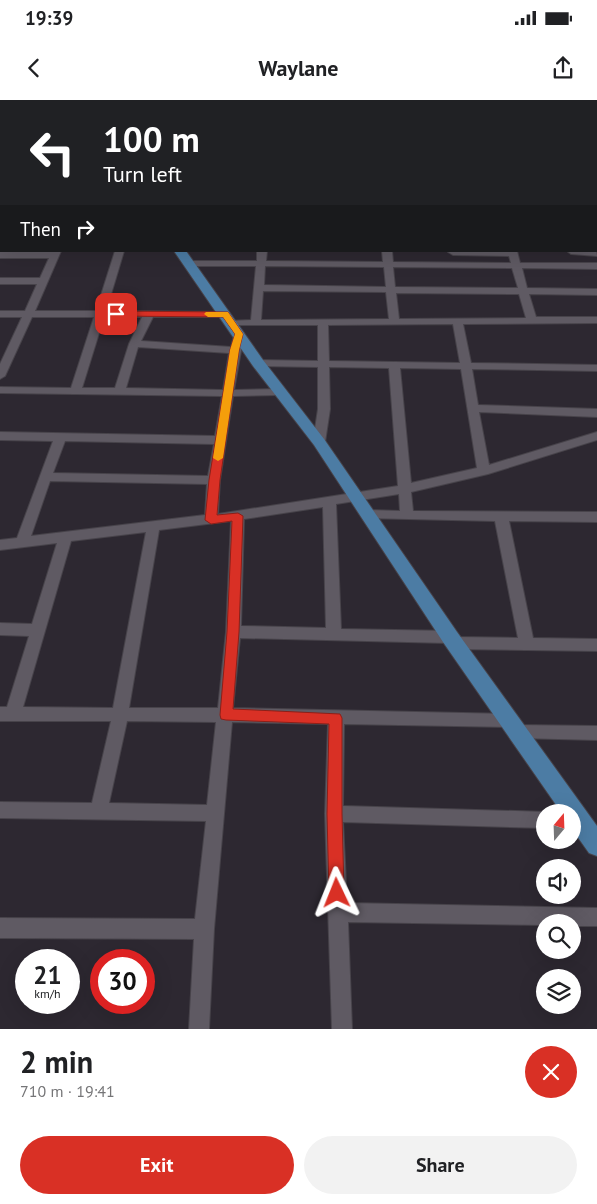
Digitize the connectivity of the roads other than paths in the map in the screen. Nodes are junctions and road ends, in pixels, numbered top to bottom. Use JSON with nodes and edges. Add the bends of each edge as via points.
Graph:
{"nodes":[{"id":1,"x":120,"y":252,"type":"edge"},
{"id":2,"x":200,"y":252,"type":"edge"},
{"id":3,"x":262,"y":252,"type":"edge"},
{"id":4,"x":324,"y":252,"type":"edge"},
{"id":5,"x":386,"y":252,"type":"edge"},
{"id":6,"x":453,"y":252,"type":"edge"},
{"id":7,"x":512,"y":252,"type":"edge"},
{"id":8,"x":584,"y":252,"type":"edge"},
{"id":9,"x":56,"y":253,"type":"edge"},
{"id":10,"x":597,"y":253,"type":"edge"},
{"id":11,"x":0,"y":255,"type":"edge"},
{"id":12,"x":190,"y":259,"type":"edge"},
{"id":13,"x":261,"y":262,"type":"junction"},
{"id":14,"x":324,"y":263,"type":"junction"},
{"id":15,"x":388,"y":264,"type":"junction"},
{"id":16,"x":455,"y":265,"type":"junction"},
{"id":17,"x":516,"y":266,"type":"junction"},
{"id":18,"x":597,"y":266,"type":"edge"},
{"id":19,"x":0,"y":281,"type":"edge"},
{"id":20,"x":42,"y":281,"type":"junction"},
{"id":21,"x":259,"y":288,"type":"junction"},
{"id":22,"x":391,"y":290,"type":"junction"},
{"id":23,"x":524,"y":292,"type":"junction"},
{"id":24,"x":597,"y":292,"type":"edge"},
{"id":25,"x":0,"y":314,"type":"edge"},
{"id":26,"x":28,"y":314,"type":"junction"},
{"id":27,"x":99,"y":314,"type":"junction"},
{"id":28,"x":149,"y":314,"type":"junction"},
{"id":29,"x":597,"y":320,"type":"edge"},
{"id":30,"x":256,"y":322,"type":"junction"},
{"id":31,"x":322,"y":322,"type":"junction"},
{"id":32,"x":394,"y":322,"type":"junction"},
{"id":33,"x":458,"y":322,"type":"junction"},
{"id":34,"x":532,"y":322,"type":"junction"},
{"id":35,"x":233,"y":330,"type":"junction"},
{"id":36,"x":134,"y":344,"type":"junction"},
{"id":37,"x":258,"y":363,"type":"junction"},
{"id":38,"x":323,"y":363,"type":"junction"},
{"id":39,"x":394,"y":364,"type":"junction"},
{"id":40,"x":466,"y":366,"type":"junction"},
{"id":41,"x":597,"y":368,"type":"edge"},
{"id":42,"x":0,"y":376,"type":"edge"},
{"id":43,"x":0,"y":390,"type":"edge"},
{"id":44,"x":74,"y":392,"type":"junction"},
{"id":45,"x":119,"y":392,"type":"junction"},
{"id":46,"x":280,"y":392,"type":"junction"},
{"id":47,"x":229,"y":394,"type":"junction"},
{"id":48,"x":473,"y":408,"type":"junction"},
{"id":49,"x":597,"y":413,"type":"edge"},
{"id":50,"x":0,"y":436,"type":"edge"},
{"id":51,"x":597,"y":436,"type":"edge"},
{"id":52,"x":60,"y":437,"type":"junction"},
{"id":53,"x":220,"y":440,"type":"junction"},
{"id":54,"x":318,"y":442,"type":"junction"},
{"id":55,"x":484,"y":471,"type":"junction"},
{"id":56,"x":46,"y":478,"type":"junction"},
{"id":57,"x":214,"y":480,"type":"junction"},
{"id":58,"x":404,"y":489,"type":"junction"},
{"id":59,"x":356,"y":496,"type":"junction"},
{"id":60,"x":329,"y":500,"type":"junction"},
{"id":61,"x":369,"y":515,"type":"junction"},
{"id":62,"x":407,"y":515,"type":"junction"},
{"id":63,"x":238,"y":516,"type":"junction"},
{"id":64,"x":501,"y":516,"type":"junction"},
{"id":65,"x":596,"y":519,"type":"edge"},
{"id":66,"x":211,"y":520,"type":"junction"},
{"id":67,"x":153,"y":527,"type":"junction"},
{"id":68,"x":65,"y":538,"type":"junction"},
{"id":69,"x":22,"y":543,"type":"junction"},
{"id":70,"x":0,"y":545,"type":"edge"},
{"id":71,"x":0,"y":629,"type":"edge"},
{"id":72,"x":38,"y":630,"type":"junction"},
{"id":73,"x":233,"y":632,"type":"junction"},
{"id":74,"x":334,"y":634,"type":"junction"},
{"id":75,"x":453,"y":640,"type":"junction"},
{"id":76,"x":527,"y":644,"type":"junction"},
{"id":77,"x":597,"y":645,"type":"edge"},
{"id":78,"x":7,"y":714,"type":"edge"},
{"id":79,"x":120,"y":715,"type":"junction"},
{"id":80,"x":226,"y":715,"type":"junction"},
{"id":81,"x":336,"y":718,"type":"junction"},
{"id":82,"x":514,"y":726,"type":"junction"},
{"id":83,"x":597,"y":733,"type":"edge"},
{"id":84,"x":565,"y":804,"type":"edge"},
{"id":85,"x":0,"y":810,"type":"edge"},
{"id":86,"x":99,"y":811,"type":"junction"},
{"id":87,"x":215,"y":812,"type":"junction"},
{"id":88,"x":334,"y":814,"type":"junction"},
{"id":89,"x":536,"y":820,"type":"edge"},
{"id":90,"x":581,"y":827,"type":"edge"},
{"id":91,"x":597,"y":845,"type":"edge"},
{"id":92,"x":337,"y":912,"type":"junction"},
{"id":93,"x":597,"y":917,"type":"edge"},
{"id":94,"x":0,"y":928,"type":"edge"},
{"id":95,"x":204,"y":929,"type":"junction"},
{"id":96,"x":199,"y":1029,"type":"edge"},
{"id":97,"x":342,"y":1029,"type":"edge"}],
"edges":[{"from":1,"to":27,"type":"street"},
{"from":2,"to":12,"type":"street"},
{"from":3,"to":13,"type":"street"},
{"from":4,"to":14,"type":"street"},
{"from":5,"to":15,"type":"street"},
{"from":6,"to":7,"type":"street"},
{"from":6,"to":16,"type":"street"},
{"from":7,"to":17,"type":"street"},
{"from":8,"to":10,"type":"street"},
{"from":9,"to":11,"type":"street"},
{"from":9,"to":20,"type":"street"},
{"from":12,"to":13,"type":"street"},
{"from":12,"to":35,"type":"main road"},
{"from":13,"to":14,"type":"street"},
{"from":13,"to":21,"type":"street"},
{"from":14,"to":15,"type":"street"},
{"from":15,"to":16,"type":"street"},
{"from":15,"to":22,"type":"street"},
{"from":16,"to":17,"type":"street"},
{"from":17,"to":18,"type":"street"},
{"from":17,"to":23,"type":"street"},
{"from":19,"to":20,"type":"street"},
{"from":20,"to":26,"type":"street"},
{"from":21,"to":22,"type":"street"},
{"from":21,"to":30,"type":"street"},
{"from":22,"to":23,"type":"street"},
{"from":22,"to":32,"type":"street"},
{"from":23,"to":24,"type":"street"},
{"from":23,"to":34,"type":"street"},
{"from":25,"to":26,"type":"street"},
{"from":26,"to":27,"type":"street"},
{"from":26,"to":42,"type":"street"},
{"from":27,"to":28,"type":"street"},
{"from":27,"to":44,"type":"street"},
{"from":28,"to":35,"type":"street"},
{"from":28,"to":36,"type":"street"},
{"from":29,"to":34,"type":"street"},
{"from":30,"to":31,"type":"street"},
{"from":30,"to":35,"type":"street"},
{"from":31,"to":32,"type":"street"},
{"from":31,"to":38,"type":"street"},
{"from":32,"to":33,"type":"street"},
{"from":33,"to":34,"type":"street"},
{"from":33,"to":40,"type":"street"},
{"from":35,"to":36,"type":"street"},
{"from":35,"to":37,"type":"main road"},
{"from":35,"to":47,"type":"street"},
{"from":36,"to":45,"type":"street"},
{"from":37,"to":38,"type":"street"},
{"from":37,"to":46,"type":"main road"},
{"from":38,"to":39,"type":"street"},
{"from":38,"to":54,"type":"street","via":[[324,408]]},
{"from":39,"to":40,"type":"street"},
{"from":39,"to":58,"type":"street"},
{"from":40,"to":41,"type":"street"},
{"from":40,"to":48,"type":"street"},
{"from":43,"to":44,"type":"street"},
{"from":44,"to":45,"type":"street"},
{"from":45,"to":47,"type":"street"},
{"from":46,"to":47,"type":"street"},
{"from":46,"to":54,"type":"main road"},
{"from":47,"to":53,"type":"street"},
{"from":48,"to":49,"type":"street"},
{"from":48,"to":55,"type":"street"},
{"from":50,"to":52,"type":"street"},
{"from":51,"to":55,"type":"street"},
{"from":52,"to":53,"type":"street"},
{"from":52,"to":56,"type":"street"},
{"from":53,"to":57,"type":"street"},
{"from":54,"to":59,"type":"main road"},
{"from":55,"to":58,"type":"street"},
{"from":56,"to":57,"type":"street"},
{"from":56,"to":69,"type":"street"},
{"from":57,"to":66,"type":"street"},
{"from":58,"to":59,"type":"street"},
{"from":58,"to":62,"type":"street"},
{"from":59,"to":60,"type":"street"},
{"from":59,"to":61,"type":"main road"},
{"from":60,"to":63,"type":"street"},
{"from":60,"to":74,"type":"street"},
{"from":61,"to":62,"type":"street"},
{"from":61,"to":75,"type":"main road"},
{"from":62,"to":64,"type":"street"},
{"from":63,"to":66,"type":"street"},
{"from":63,"to":73,"type":"street"},
{"from":64,"to":65,"type":"street"},
{"from":64,"to":76,"type":"street"},
{"from":66,"to":67,"type":"street"},
{"from":67,"to":68,"type":"street"},
{"from":67,"to":79,"type":"street"},
{"from":68,"to":69,"type":"street"},
{"from":68,"to":72,"type":"street"},
{"from":69,"to":70,"type":"street"},
{"from":71,"to":72,"type":"street"},
{"from":72,"to":78,"type":"street"},
{"from":73,"to":74,"type":"street"},
{"from":73,"to":80,"type":"street"},
{"from":74,"to":75,"type":"street"},
{"from":75,"to":76,"type":"street"},
{"from":75,"to":82,"type":"main road"},
{"from":76,"to":77,"type":"street"},
{"from":78,"to":79,"type":"street"},
{"from":79,"to":80,"type":"street"},
{"from":79,"to":86,"type":"street"},
{"from":80,"to":81,"type":"street"},
{"from":80,"to":87,"type":"street"},
{"from":81,"to":82,"type":"street"},
{"from":81,"to":88,"type":"street"},
{"from":82,"to":83,"type":"street"},
{"from":82,"to":84,"type":"main road"},
{"from":85,"to":86,"type":"street"},
{"from":86,"to":87,"type":"street"},
{"from":87,"to":95,"type":"street"},
{"from":88,"to":89,"type":"street"},
{"from":88,"to":92,"type":"street"},
{"from":90,"to":91,"type":"main road"},
{"from":92,"to":93,"type":"street"},
{"from":92,"to":97,"type":"street"},
{"from":94,"to":95,"type":"street"},
{"from":95,"to":96,"type":"street"}]}
